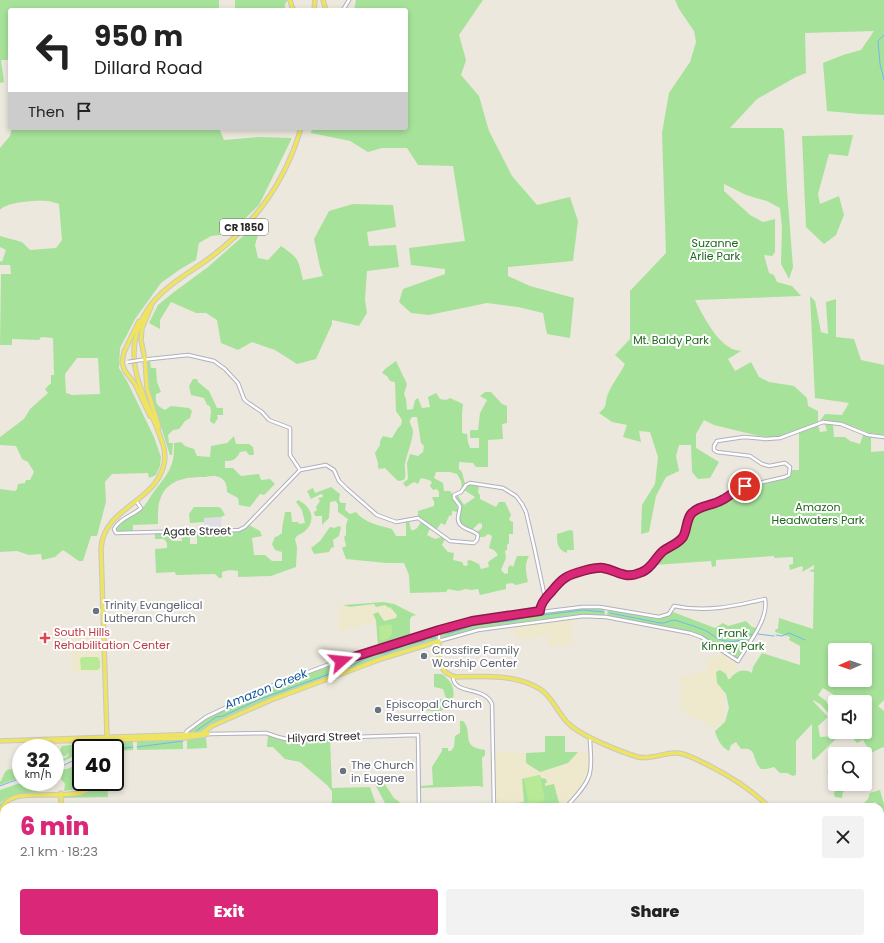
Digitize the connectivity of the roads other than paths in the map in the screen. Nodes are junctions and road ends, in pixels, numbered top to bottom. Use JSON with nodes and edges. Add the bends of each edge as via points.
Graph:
{"nodes":[{"id":1,"x":300,"y":130,"type":"edge"},
{"id":2,"x":155,"y":299,"type":"junction"},
{"id":3,"x":146,"y":312,"type":"junction"},
{"id":4,"x":143,"y":360,"type":"junction"},
{"id":5,"x":122,"y":363,"type":"junction"},
{"id":6,"x":160,"y":436,"type":"junction"},
{"id":7,"x":884,"y":437,"type":"edge"},
{"id":8,"x":163,"y":442,"type":"junction"},
{"id":9,"x":300,"y":470,"type":"junction"},
{"id":10,"x":136,"y":501,"type":"junction"},
{"id":11,"x":547,"y":596,"type":"junction"},
{"id":12,"x":540,"y":611,"type":"junction"},
{"id":13,"x":439,"y":630,"type":"junction"},
{"id":14,"x":439,"y":641,"type":"junction"},
{"id":15,"x":453,"y":676,"type":"junction"},
{"id":16,"x":208,"y":729,"type":"junction"},
{"id":17,"x":201,"y":734,"type":"junction"},
{"id":18,"x":208,"y":734,"type":"junction"},
{"id":19,"x":184,"y":736,"type":"junction"},
{"id":20,"x":590,"y":738,"type":"junction"},
{"id":21,"x":107,"y":739,"type":"joint"},
{"id":22,"x":72,"y":740,"type":"edge"},
{"id":23,"x":0,"y":741,"type":"edge"},
{"id":24,"x":78,"y":791,"type":"edge"},
{"id":25,"x":86,"y":791,"type":"edge"},
{"id":26,"x":61,"y":793,"type":"junction"},
{"id":27,"x":70,"y":793,"type":"junction"},
{"id":28,"x":6,"y":803,"type":"edge"},
{"id":29,"x":61,"y":803,"type":"edge"},
{"id":30,"x":419,"y":803,"type":"edge"},
{"id":31,"x":494,"y":803,"type":"edge"},
{"id":32,"x":569,"y":803,"type":"edge"},
{"id":33,"x":765,"y":803,"type":"edge"}],
"edges":[{"from":1,"to":2,"type":"main road","number":"CR 1850","via":[[285,171],[252,219],[222,248],[171,284]]},
{"from":2,"to":3,"type":"main road","number":"CR 1850"},
{"from":2,"to":4,"type":"main road","via":[[141,332]]},
{"from":3,"to":5,"type":"main road","via":[[124,352]]},
{"from":3,"to":6,"type":"main road","number":"CR 1850","via":[[134,342],[133,354],[140,387]]},
{"from":4,"to":5,"type":"street","bridge":true},
{"from":4,"to":8,"type":"main road","via":[[147,389]]},
{"from":4,"to":9,"type":"street","via":[[191,355],[214,361],[238,383],[245,401],[269,420],[290,429],[290,456]]},
{"from":5,"to":6,"type":"main road"},
{"from":6,"to":8,"type":"main road"},
{"from":7,"to":11,"type":"street","via":[[868,435],[841,424],[826,422],[780,438],[744,437],[717,441],[714,450],[717,452],[750,456],[769,466],[785,463],[790,466],[789,475],[741,487],[721,501],[698,509],[689,518],[682,537],[663,551],[643,572],[623,575],[604,568],[591,569],[566,577]]},
{"from":8,"to":10,"type":"main road","via":[[165,458],[161,473]]},
{"from":9,"to":10,"type":"street","name":"Agate Street","via":[[245,527],[239,530],[116,532],[114,529],[124,518],[141,508]]},
{"from":9,"to":11,"type":"street","via":[[328,466],[334,470],[341,484],[376,515],[396,522],[418,518],[453,542],[474,543],[478,539],[476,532],[460,524],[460,506],[454,494],[461,492],[470,483],[504,489],[516,496],[525,509],[544,593]]},
{"from":10,"to":21,"type":"main road","via":[[111,522],[101,544]]},
{"from":11,"to":12,"type":"street"},
{"from":12,"to":13,"type":"street","via":[[486,619]]},
{"from":12,"to":14,"type":"street","via":[[594,607],[659,617],[669,614],[674,606],[722,608],[765,599],[766,606],[760,626],[738,661],[701,637],[690,633],[593,616],[484,629]]},
{"from":13,"to":14,"type":"street"},
{"from":13,"to":19,"type":"street","via":[[327,665],[271,686],[206,717],[187,730]]},
{"from":14,"to":15,"type":"main road","via":[[440,666],[447,674]]},
{"from":14,"to":16,"type":"main road","via":[[381,659],[271,700]]},
{"from":15,"to":20,"type":"main road","via":[[500,677],[533,686],[549,697],[569,724]]},
{"from":15,"to":31,"type":"street","via":[[454,683],[459,687],[484,694],[492,704]]},
{"from":16,"to":17,"type":"main road"},
{"from":16,"to":18,"type":"main road"},
{"from":17,"to":18,"type":"main road","name":"Hilyard Street"},
{"from":17,"to":19,"type":"main road","name":"Hilyard Street"},
{"from":18,"to":19,"type":"main road","name":"Hilyard Street"},
{"from":18,"to":30,"type":"street","name":"Hilyard Street","via":[[266,733],[286,739],[418,735]]},
{"from":19,"to":21,"type":"main road","name":"Hilyard Street"},
{"from":20,"to":32,"type":"street","via":[[590,776]]},
{"from":20,"to":33,"type":"main road","via":[[638,757],[648,758],[675,753],[693,757],[734,779]]},
{"from":22,"to":23,"type":"main road","name":"Hilyard Street"},
{"from":24,"to":27,"type":"main road"},
{"from":25,"to":27,"type":"main road"},
{"from":26,"to":27,"type":"main road"},
{"from":26,"to":28,"type":"main road","via":[[17,796]]},
{"from":26,"to":29,"type":"main road"}]}
